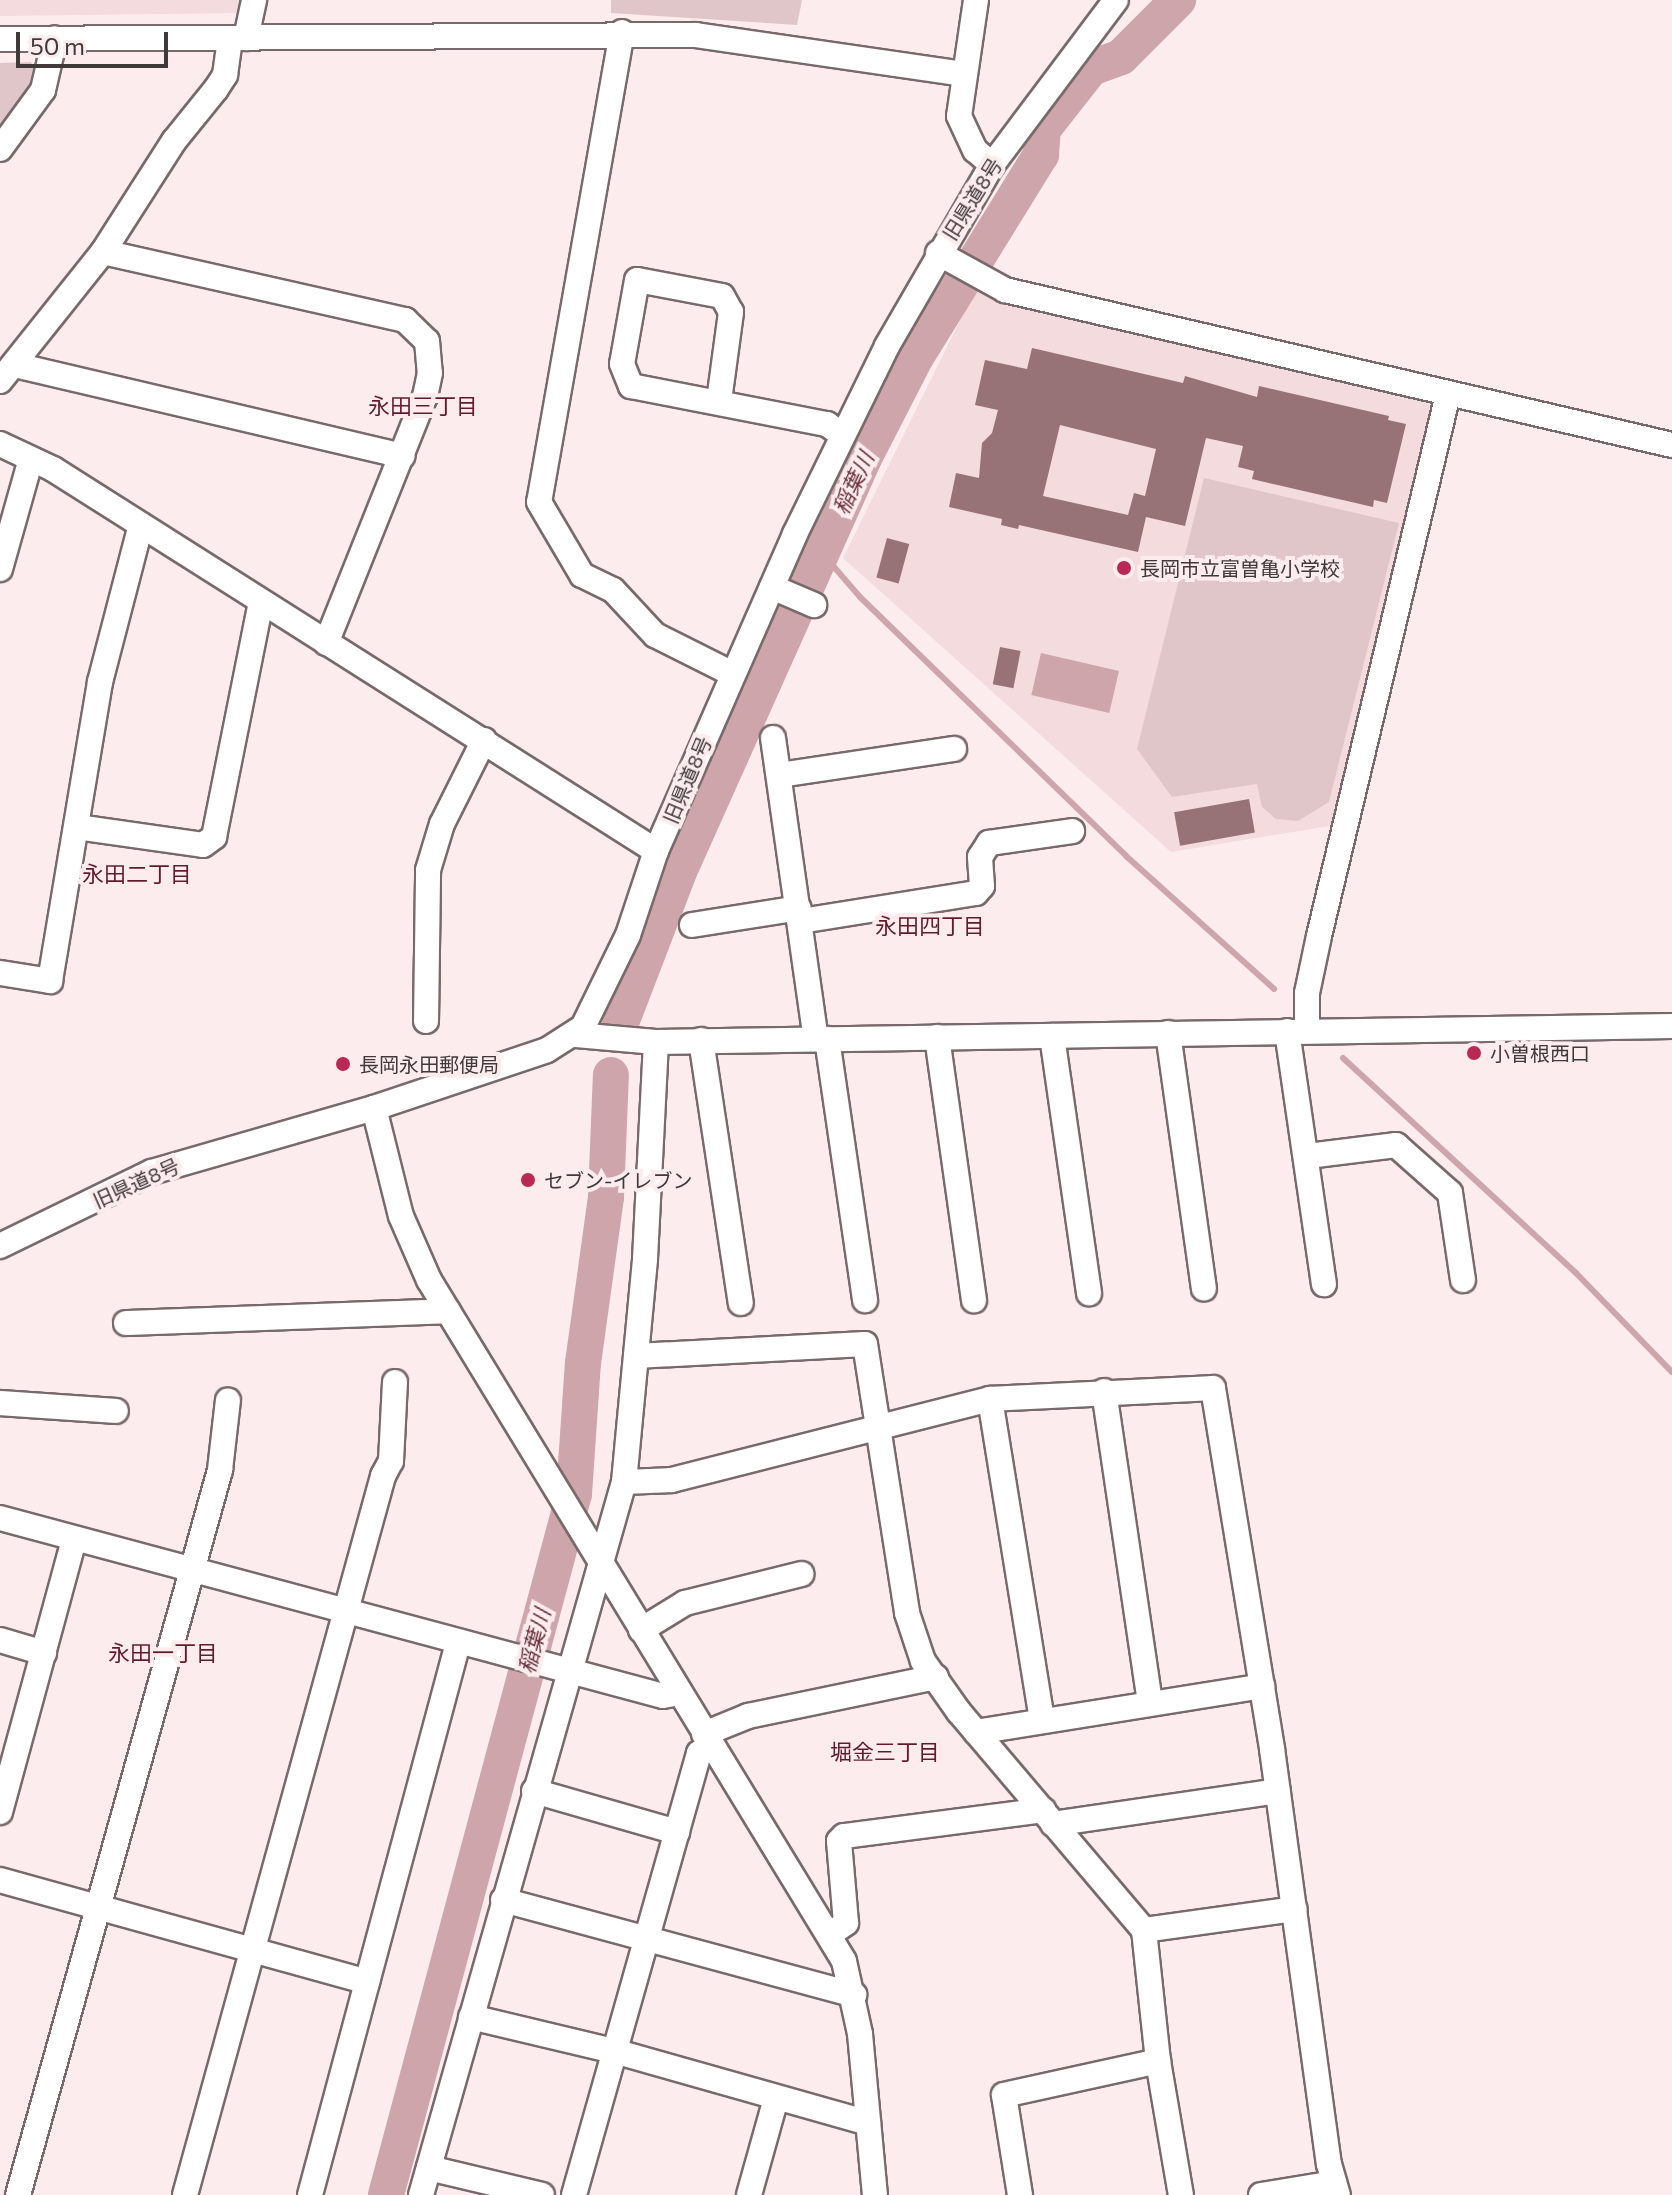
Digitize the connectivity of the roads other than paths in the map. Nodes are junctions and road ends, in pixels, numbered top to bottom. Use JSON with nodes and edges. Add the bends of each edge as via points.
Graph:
{"nodes":[{"id":1,"x":254,"y":0,"type":"edge"},
{"id":2,"x":976,"y":0,"type":"edge"},
{"id":3,"x":1116,"y":0,"type":"edge"},
{"id":4,"x":622,"y":32,"type":"junction"},
{"id":5,"x":55,"y":38,"type":"junction"},
{"id":6,"x":238,"y":38,"type":"junction"},
{"id":7,"x":0,"y":39,"type":"edge"},
{"id":8,"x":963,"y":74,"type":"junction"},
{"id":9,"x":0,"y":149,"type":"edge"},
{"id":10,"x":992,"y":165,"type":"junction"},
{"id":11,"x":103,"y":252,"type":"junction"},
{"id":12,"x":938,"y":253,"type":"junction"},
{"id":13,"x":7,"y":373,"type":"edge"},
{"id":14,"x":1448,"y":394,"type":"junction"},
{"id":15,"x":719,"y":401,"type":"junction"},
{"id":16,"x":842,"y":435,"type":"junction"},
{"id":17,"x":0,"y":444,"type":"edge"},
{"id":18,"x":1672,"y":445,"type":"edge"},
{"id":19,"x":402,"y":456,"type":"junction"},
{"id":20,"x":31,"y":459,"type":"junction"},
{"id":21,"x":141,"y":525,"type":"junction"},
{"id":22,"x":0,"y":569,"type":"edge"},
{"id":23,"x":777,"y":589,"type":"junction"},
{"id":24,"x":261,"y":602,"type":"junction"},
{"id":25,"x":814,"y":605,"type":"dead end"},
{"id":26,"x":326,"y":643,"type":"junction"},
{"id":27,"x":733,"y":674,"type":"junction"},
{"id":28,"x":773,"y":738,"type":"dead end"},
{"id":29,"x":484,"y":740,"type":"junction"},
{"id":30,"x":954,"y":749,"type":"dead end"},
{"id":31,"x":779,"y":775,"type":"junction"},
{"id":32,"x":77,"y":827,"type":"junction"},
{"id":33,"x":1072,"y":831,"type":"dead end"},
{"id":34,"x":656,"y":851,"type":"junction"},
{"id":35,"x":800,"y":915,"type":"junction"},
{"id":36,"x":692,"y":925,"type":"dead end"},
{"id":37,"x":0,"y":973,"type":"edge"},
{"id":38,"x":426,"y":1021,"type":"dead end"},
{"id":39,"x":1672,"y":1026,"type":"edge"},
{"id":40,"x":1297,"y":1031,"type":"junction"},
{"id":41,"x":1168,"y":1033,"type":"junction"},
{"id":42,"x":576,"y":1035,"type":"junction"},
{"id":43,"x":1052,"y":1036,"type":"junction"},
{"id":44,"x":937,"y":1037,"type":"junction"},
{"id":45,"x":822,"y":1039,"type":"junction"},
{"id":46,"x":701,"y":1040,"type":"junction"},
{"id":47,"x":656,"y":1042,"type":"junction"},
{"id":48,"x":374,"y":1108,"type":"junction"},
{"id":49,"x":1308,"y":1156,"type":"junction"},
{"id":50,"x":0,"y":1246,"type":"edge"},
{"id":51,"x":1463,"y":1280,"type":"dead end"},
{"id":52,"x":1324,"y":1284,"type":"dead end"},
{"id":53,"x":1204,"y":1288,"type":"dead end"},
{"id":54,"x":1089,"y":1293,"type":"dead end"},
{"id":55,"x":865,"y":1300,"type":"dead end"},
{"id":56,"x":974,"y":1300,"type":"dead end"},
{"id":57,"x":741,"y":1303,"type":"dead end"},
{"id":58,"x":448,"y":1311,"type":"junction"},
{"id":59,"x":126,"y":1323,"type":"dead end"},
{"id":60,"x":636,"y":1356,"type":"junction"},
{"id":61,"x":395,"y":1382,"type":"dead end"},
{"id":62,"x":1104,"y":1391,"type":"junction"},
{"id":63,"x":990,"y":1399,"type":"junction"},
{"id":64,"x":228,"y":1400,"type":"dead end"},
{"id":65,"x":0,"y":1403,"type":"edge"},
{"id":66,"x":116,"y":1411,"type":"dead end"},
{"id":67,"x":881,"y":1429,"type":"junction"},
{"id":68,"x":624,"y":1482,"type":"junction"},
{"id":69,"x":0,"y":1518,"type":"edge"},
{"id":70,"x":74,"y":1539,"type":"junction"},
{"id":71,"x":599,"y":1559,"type":"junction"},
{"id":72,"x":191,"y":1570,"type":"junction"},
{"id":73,"x":801,"y":1574,"type":"dead end"},
{"id":74,"x":347,"y":1614,"type":"junction"},
{"id":75,"x":641,"y":1630,"type":"junction"},
{"id":76,"x":0,"y":1640,"type":"edge"},
{"id":77,"x":458,"y":1643,"type":"junction"},
{"id":78,"x":44,"y":1653,"type":"junction"},
{"id":79,"x":567,"y":1670,"type":"junction"},
{"id":80,"x":936,"y":1677,"type":"junction"},
{"id":81,"x":1262,"y":1686,"type":"junction"},
{"id":82,"x":680,"y":1693,"type":"junction"},
{"id":83,"x":1150,"y":1702,"type":"junction"},
{"id":84,"x":1042,"y":1720,"type":"junction"},
{"id":85,"x":976,"y":1732,"type":"junction"},
{"id":86,"x":709,"y":1741,"type":"junction"},
{"id":87,"x":534,"y":1791,"type":"junction"},
{"id":88,"x":1278,"y":1791,"type":"junction"},
{"id":89,"x":0,"y":1812,"type":"edge"},
{"id":90,"x":1048,"y":1817,"type":"junction"},
{"id":91,"x":677,"y":1832,"type":"junction"},
{"id":92,"x":0,"y":1880,"type":"edge"},
{"id":93,"x":503,"y":1900,"type":"junction"},
{"id":94,"x":96,"y":1906,"type":"junction"},
{"id":95,"x":1295,"y":1909,"type":"junction"},
{"id":96,"x":1144,"y":1930,"type":"junction"},
{"id":97,"x":829,"y":1935,"type":"junction"},
{"id":98,"x":647,"y":1938,"type":"junction"},
{"id":99,"x":252,"y":1953,"type":"junction"},
{"id":100,"x":367,"y":1982,"type":"junction"},
{"id":101,"x":854,"y":1995,"type":"junction"},
{"id":102,"x":471,"y":2017,"type":"junction"},
{"id":103,"x":614,"y":2051,"type":"junction"},
{"id":104,"x":1158,"y":2061,"type":"junction"},
{"id":105,"x":776,"y":2098,"type":"junction"},
{"id":106,"x":868,"y":2123,"type":"junction"},
{"id":107,"x":429,"y":2168,"type":"junction"},
{"id":108,"x":1336,"y":2189,"type":"edge"},
{"id":109,"x":18,"y":2195,"type":"edge"},
{"id":110,"x":185,"y":2195,"type":"edge"},
{"id":111,"x":310,"y":2195,"type":"edge"},
{"id":112,"x":421,"y":2195,"type":"edge"},
{"id":113,"x":542,"y":2195,"type":"edge"},
{"id":114,"x":574,"y":2195,"type":"edge"},
{"id":115,"x":749,"y":2195,"type":"edge"},
{"id":116,"x":875,"y":2195,"type":"edge"},
{"id":117,"x":1020,"y":2195,"type":"edge"},
{"id":118,"x":1181,"y":2195,"type":"edge"},
{"id":119,"x":1261,"y":2195,"type":"edge"}],
"edges":[{"from":1,"to":6,"type":"street"},
{"from":2,"to":8,"type":"street"},
{"from":3,"to":10,"type":"street","name":"旧県道8号"},
{"from":4,"to":6,"type":"street"},
{"from":4,"to":8,"type":"street","via":[[762,42]]},
{"from":4,"to":27,"type":"street","via":[[539,502],[582,575],[613,590],[655,635]]},
{"from":5,"to":6,"type":"street"},
{"from":5,"to":7,"type":"street"},
{"from":5,"to":9,"type":"street","via":[[43,90]]},
{"from":6,"to":11,"type":"street","via":[[225,75],[174,141]]},
{"from":8,"to":10,"type":"street","via":[[961,122],[975,150]]},
{"from":10,"to":12,"type":"street","name":"旧県道8号"},
{"from":11,"to":13,"type":"street"},
{"from":11,"to":19,"type":"street","via":[[405,320],[419,328],[427,341],[430,373]]},
{"from":12,"to":14,"type":"street","via":[[1005,290]]},
{"from":12,"to":16,"type":"street","name":"旧県道8号"},
{"from":13,"to":19,"type":"street"},
{"from":14,"to":18,"type":"street"},
{"from":14,"to":40,"type":"street"},
{"from":15,"to":15,"type":"street","via":[[731,312],[722,296],[637,280],[622,364],[626,380],[641,389]]},
{"from":15,"to":16,"type":"street","via":[[827,424]]},
{"from":16,"to":23,"type":"street","name":"旧県道8号"},
{"from":17,"to":20,"type":"street"},
{"from":19,"to":26,"type":"street"},
{"from":20,"to":21,"type":"street"},
{"from":20,"to":22,"type":"street"},
{"from":21,"to":24,"type":"street"},
{"from":21,"to":32,"type":"street","via":[[100,682]]},
{"from":23,"to":25,"type":"street"},
{"from":23,"to":27,"type":"street","name":"旧県道8号"},
{"from":24,"to":26,"type":"street"},
{"from":24,"to":32,"type":"street","via":[[214,837],[203,845]]},
{"from":26,"to":29,"type":"street"},
{"from":27,"to":34,"type":"street","name":"旧県道8号"},
{"from":28,"to":31,"type":"street"},
{"from":29,"to":34,"type":"street"},
{"from":29,"to":38,"type":"street","via":[[442,824],[428,870]]},
{"from":30,"to":31,"type":"street"},
{"from":31,"to":35,"type":"street"},
{"from":32,"to":37,"type":"street","via":[[50,981]]},
{"from":33,"to":35,"type":"street","via":[[989,843],[983,848],[982,886],[976,893]]},
{"from":34,"to":42,"type":"street","name":"旧県道8号","via":[[628,935]]},
{"from":35,"to":36,"type":"street"},
{"from":35,"to":45,"type":"street"},
{"from":39,"to":40,"type":"street"},
{"from":40,"to":41,"type":"street"},
{"from":40,"to":49,"type":"street"},
{"from":41,"to":43,"type":"street"},
{"from":41,"to":53,"type":"street"},
{"from":42,"to":47,"type":"street"},
{"from":42,"to":48,"type":"street","name":"旧県道8号","via":[[547,1050]]},
{"from":43,"to":44,"type":"street"},
{"from":43,"to":54,"type":"street"},
{"from":44,"to":45,"type":"street"},
{"from":44,"to":56,"type":"street"},
{"from":45,"to":46,"type":"street"},
{"from":45,"to":55,"type":"street"},
{"from":46,"to":47,"type":"street"},
{"from":46,"to":57,"type":"street"},
{"from":47,"to":60,"type":"street"},
{"from":48,"to":50,"type":"street","name":"旧県道8号","via":[[152,1172]]},
{"from":48,"to":58,"type":"street","via":[[410,1239]]},
{"from":49,"to":51,"type":"street","via":[[1396,1145],[1450,1193]]},
{"from":49,"to":52,"type":"street"},
{"from":58,"to":59,"type":"street"},
{"from":58,"to":71,"type":"street"},
{"from":60,"to":67,"type":"street","via":[[865,1344]]},
{"from":60,"to":68,"type":"street"},
{"from":61,"to":74,"type":"street","via":[[391,1461]]},
{"from":62,"to":63,"type":"street"},
{"from":62,"to":81,"type":"street","via":[[1213,1388]]},
{"from":62,"to":83,"type":"street"},
{"from":63,"to":67,"type":"street"},
{"from":63,"to":84,"type":"street"},
{"from":64,"to":72,"type":"street","via":[[220,1470]]},
{"from":65,"to":66,"type":"street"},
{"from":67,"to":68,"type":"street","via":[[672,1480]]},
{"from":67,"to":80,"type":"street","via":[[907,1613],[923,1661]]},
{"from":68,"to":71,"type":"street"},
{"from":69,"to":70,"type":"street"},
{"from":70,"to":72,"type":"street"},
{"from":70,"to":78,"type":"street"},
{"from":71,"to":75,"type":"street"},
{"from":71,"to":79,"type":"street"},
{"from":72,"to":74,"type":"street"},
{"from":72,"to":94,"type":"street"},
{"from":73,"to":75,"type":"street","via":[[685,1603]]},
{"from":74,"to":77,"type":"street"},
{"from":74,"to":99,"type":"street"},
{"from":75,"to":82,"type":"street"},
{"from":76,"to":78,"type":"street"},
{"from":77,"to":79,"type":"street"},
{"from":77,"to":100,"type":"street"},
{"from":78,"to":89,"type":"street"},
{"from":79,"to":82,"type":"street","via":[[663,1696]]},
{"from":79,"to":87,"type":"street"},
{"from":80,"to":85,"type":"street"},
{"from":80,"to":86,"type":"street","via":[[748,1716]]},
{"from":81,"to":83,"type":"street"},
{"from":81,"to":88,"type":"street"},
{"from":82,"to":86,"type":"street"},
{"from":83,"to":84,"type":"street"},
{"from":84,"to":85,"type":"street"},
{"from":85,"to":90,"type":"street"},
{"from":86,"to":91,"type":"street","via":[[699,1753]]},
{"from":86,"to":97,"type":"street"},
{"from":87,"to":91,"type":"street"},
{"from":87,"to":93,"type":"street"},
{"from":88,"to":90,"type":"street"},
{"from":88,"to":95,"type":"street"},
{"from":90,"to":96,"type":"street"},
{"from":90,"to":97,"type":"street","via":[[844,1836],[839,1850],[846,1923]]},
{"from":91,"to":98,"type":"street"},
{"from":92,"to":94,"type":"street"},
{"from":93,"to":98,"type":"street"},
{"from":93,"to":102,"type":"street"},
{"from":94,"to":99,"type":"street"},
{"from":94,"to":109,"type":"street"},
{"from":95,"to":96,"type":"street"},
{"from":95,"to":108,"type":"street"},
{"from":96,"to":104,"type":"street"},
{"from":97,"to":101,"type":"street"},
{"from":98,"to":101,"type":"street"},
{"from":98,"to":103,"type":"street"},
{"from":99,"to":100,"type":"street"},
{"from":99,"to":110,"type":"street"},
{"from":100,"to":111,"type":"street"},
{"from":101,"to":106,"type":"street"},
{"from":102,"to":103,"type":"street"},
{"from":102,"to":107,"type":"street"},
{"from":103,"to":105,"type":"street"},
{"from":103,"to":114,"type":"street"},
{"from":104,"to":117,"type":"street","via":[[1004,2095]]},
{"from":104,"to":118,"type":"street"},
{"from":105,"to":106,"type":"street"},
{"from":105,"to":115,"type":"street"},
{"from":106,"to":116,"type":"street"},
{"from":107,"to":112,"type":"street"},
{"from":107,"to":113,"type":"street"},
{"from":108,"to":119,"type":"street"}]}
